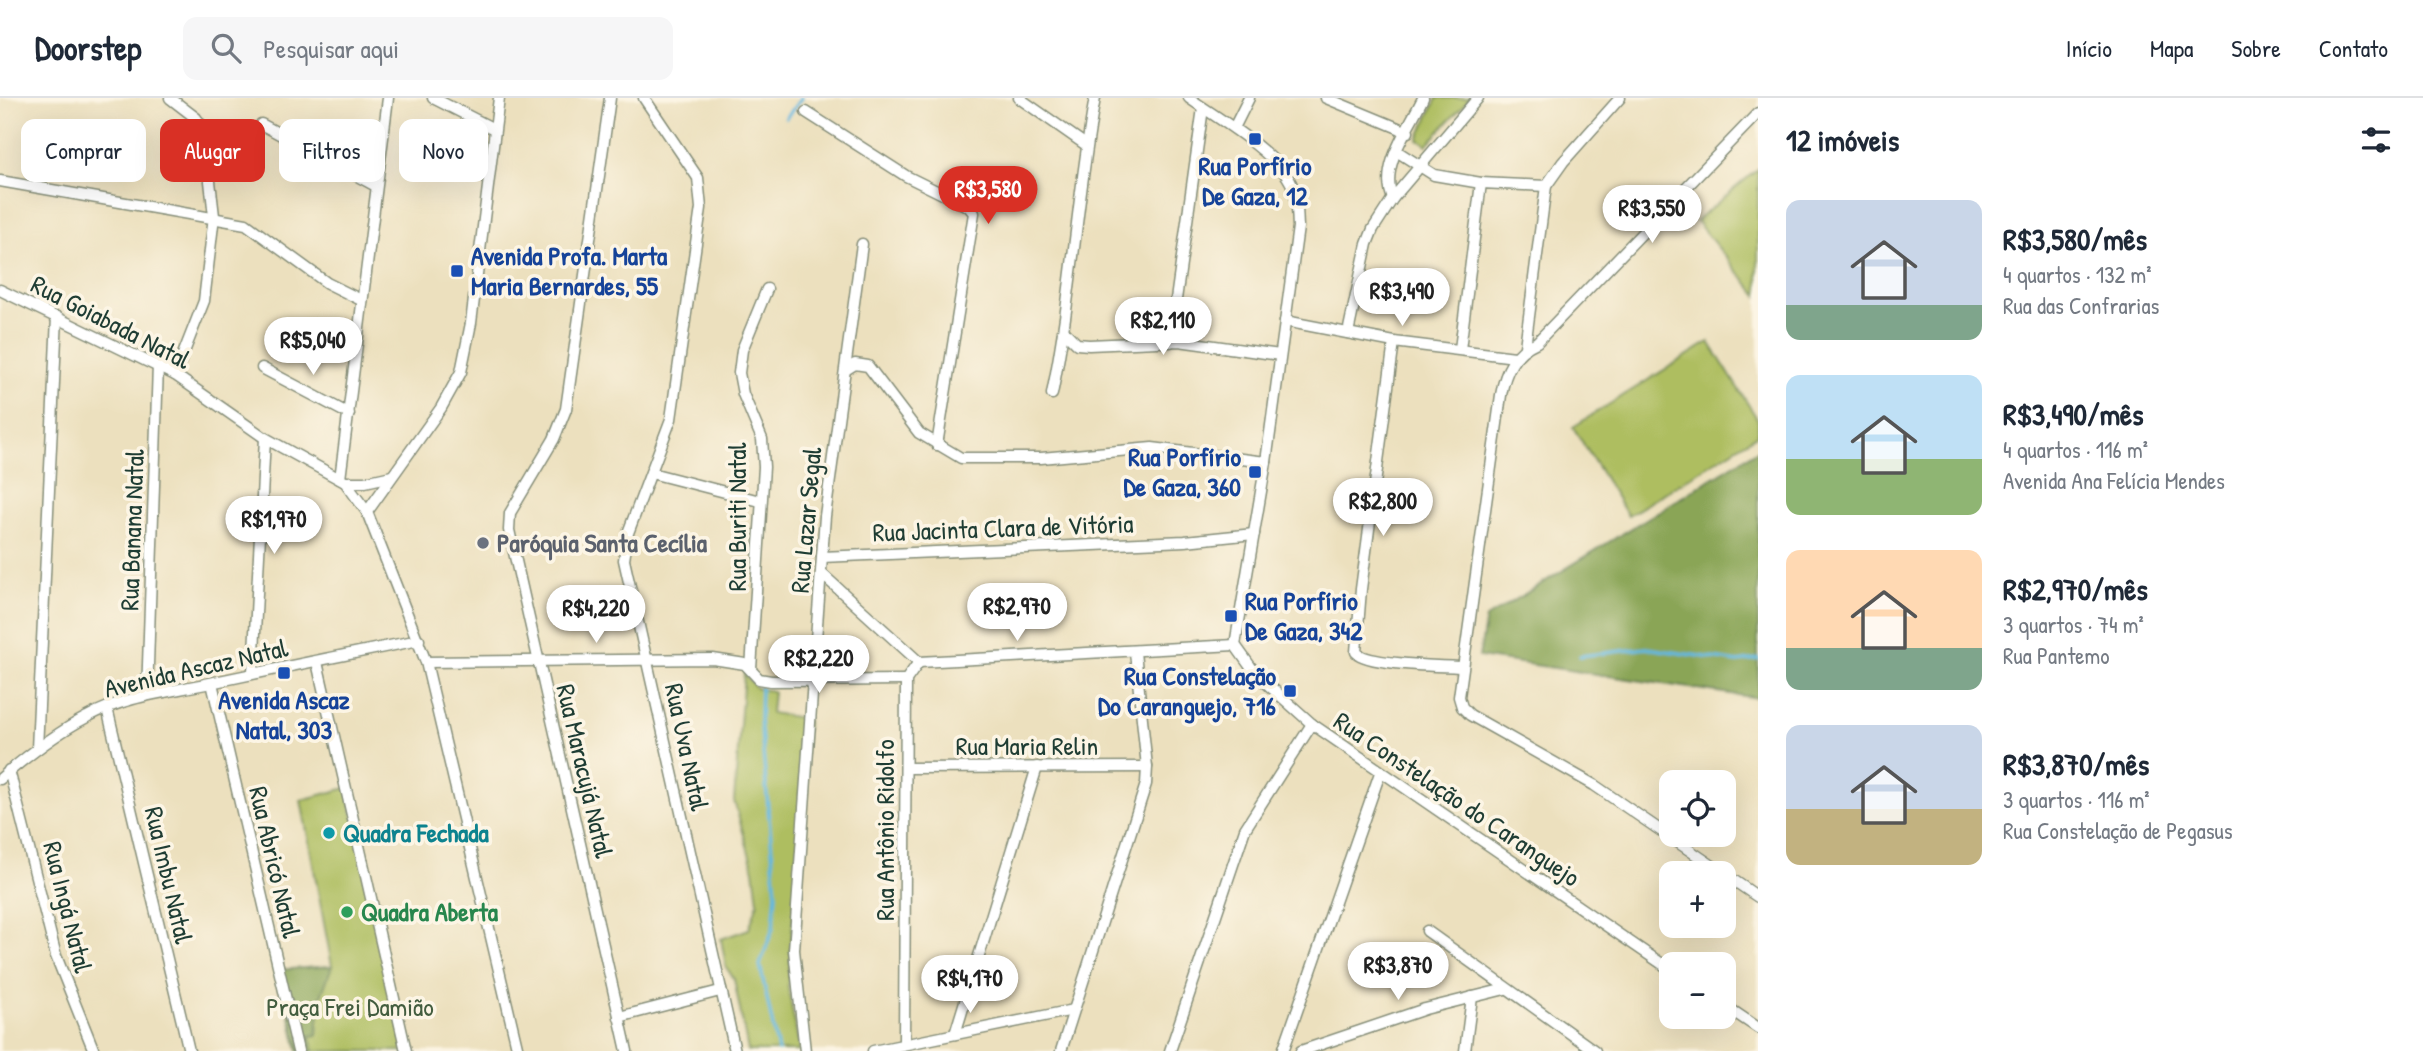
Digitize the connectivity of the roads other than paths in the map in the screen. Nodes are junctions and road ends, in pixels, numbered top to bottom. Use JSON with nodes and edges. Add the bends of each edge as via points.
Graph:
{"nodes":[{"id":1,"x":170,"y":98,"type":"edge"},
{"id":2,"x":388,"y":98,"type":"edge"},
{"id":3,"x":433,"y":98,"type":"edge"},
{"id":4,"x":499,"y":98,"type":"edge"},
{"id":5,"x":610,"y":98,"type":"edge"},
{"id":6,"x":645,"y":98,"type":"edge"},
{"id":7,"x":1019,"y":98,"type":"edge"},
{"id":8,"x":1095,"y":98,"type":"edge"},
{"id":9,"x":1189,"y":98,"type":"edge"},
{"id":10,"x":1249,"y":98,"type":"edge"},
{"id":11,"x":1326,"y":98,"type":"edge"},
{"id":12,"x":1423,"y":98,"type":"edge"},
{"id":13,"x":1478,"y":98,"type":"edge"},
{"id":14,"x":1620,"y":98,"type":"edge"},
{"id":15,"x":1203,"y":108,"type":"junction"},
{"id":16,"x":806,"y":112,"type":"dead end"},
{"id":17,"x":1758,"y":113,"type":"edge"},
{"id":18,"x":265,"y":126,"type":"edge"},
{"id":19,"x":1234,"y":128,"type":"junction"},
{"id":20,"x":494,"y":129,"type":"junction"},
{"id":21,"x":1408,"y":132,"type":"junction"},
{"id":22,"x":1086,"y":145,"type":"junction"},
{"id":23,"x":1398,"y":152,"type":"junction"},
{"id":24,"x":1421,"y":167,"type":"junction"},
{"id":25,"x":0,"y":181,"type":"edge"},
{"id":26,"x":1481,"y":183,"type":"junction"},
{"id":27,"x":376,"y":186,"type":"junction"},
{"id":28,"x":1546,"y":186,"type":"junction"},
{"id":29,"x":1394,"y":198,"type":"junction"},
{"id":30,"x":214,"y":216,"type":"junction"},
{"id":31,"x":862,"y":244,"type":"dead end"},
{"id":32,"x":767,"y":289,"type":"dead end"},
{"id":33,"x":0,"y":290,"type":"edge"},
{"id":34,"x":361,"y":300,"type":"junction"},
{"id":35,"x":57,"y":317,"type":"junction"},
{"id":36,"x":1284,"y":321,"type":"junction"},
{"id":37,"x":1065,"y":332,"type":"junction"},
{"id":38,"x":1348,"y":333,"type":"junction"},
{"id":39,"x":1170,"y":342,"type":"junction"},
{"id":40,"x":1394,"y":342,"type":"junction"},
{"id":41,"x":1525,"y":347,"type":"junction"},
{"id":42,"x":1460,"y":349,"type":"junction"},
{"id":43,"x":1280,"y":355,"type":"junction"},
{"id":44,"x":1515,"y":357,"type":"junction"},
{"id":45,"x":159,"y":365,"type":"junction"},
{"id":46,"x":262,"y":368,"type":"dead end"},
{"id":47,"x":847,"y":369,"type":"junction"},
{"id":48,"x":175,"y":375,"type":"junction"},
{"id":49,"x":1052,"y":394,"type":"dead end"},
{"id":50,"x":349,"y":414,"type":"junction"},
{"id":51,"x":265,"y":438,"type":"junction"},
{"id":52,"x":937,"y":445,"type":"junction"},
{"id":53,"x":1266,"y":462,"type":"junction"},
{"id":54,"x":651,"y":473,"type":"junction"},
{"id":55,"x":392,"y":476,"type":"junction"},
{"id":56,"x":343,"y":480,"type":"junction"},
{"id":57,"x":760,"y":501,"type":"junction"},
{"id":58,"x":367,"y":512,"type":"junction"},
{"id":59,"x":1254,"y":534,"type":"junction"},
{"id":60,"x":822,"y":556,"type":"junction"},
{"id":61,"x":822,"y":574,"type":"junction"},
{"id":62,"x":419,"y":640,"type":"junction"},
{"id":63,"x":1235,"y":645,"type":"junction"},
{"id":64,"x":1135,"y":652,"type":"junction"},
{"id":65,"x":645,"y":659,"type":"junction"},
{"id":66,"x":317,"y":662,"type":"junction"},
{"id":67,"x":426,"y":662,"type":"junction"},
{"id":68,"x":540,"y":662,"type":"junction"},
{"id":69,"x":919,"y":663,"type":"junction"},
{"id":70,"x":1462,"y":667,"type":"junction"},
{"id":71,"x":751,"y":669,"type":"junction"},
{"id":72,"x":253,"y":672,"type":"junction"},
{"id":73,"x":813,"y":680,"type":"junction"},
{"id":74,"x":906,"y":680,"type":"junction"},
{"id":75,"x":212,"y":683,"type":"junction"},
{"id":76,"x":147,"y":695,"type":"junction"},
{"id":77,"x":107,"y":708,"type":"junction"},
{"id":78,"x":1312,"y":724,"type":"junction"},
{"id":79,"x":37,"y":749,"type":"junction"},
{"id":80,"x":1037,"y":767,"type":"junction"},
{"id":81,"x":1147,"y":767,"type":"junction"},
{"id":82,"x":906,"y":768,"type":"junction"},
{"id":83,"x":1380,"y":773,"type":"junction"},
{"id":84,"x":3,"y":775,"type":"edge"},
{"id":85,"x":1758,"y":897,"type":"edge"},
{"id":86,"x":1426,"y":931,"type":"dead end"},
{"id":87,"x":1659,"y":962,"type":"edge"},
{"id":88,"x":1505,"y":989,"type":"junction"},
{"id":89,"x":720,"y":991,"type":"junction"},
{"id":90,"x":1472,"y":997,"type":"junction"},
{"id":91,"x":1073,"y":1010,"type":"junction"},
{"id":92,"x":1736,"y":1013,"type":"edge"},
{"id":93,"x":619,"y":1017,"type":"junction"},
{"id":94,"x":1758,"y":1028,"type":"edge"},
{"id":95,"x":955,"y":1034,"type":"junction"},
{"id":96,"x":1345,"y":1038,"type":"junction"},
{"id":97,"x":904,"y":1044,"type":"junction"},
{"id":98,"x":94,"y":1051,"type":"edge"},
{"id":99,"x":189,"y":1051,"type":"edge"},
{"id":100,"x":298,"y":1051,"type":"edge"},
{"id":101,"x":406,"y":1051,"type":"edge"},
{"id":102,"x":517,"y":1051,"type":"edge"},
{"id":103,"x":627,"y":1051,"type":"edge"},
{"id":104,"x":735,"y":1051,"type":"edge"},
{"id":105,"x":805,"y":1051,"type":"edge"},
{"id":106,"x":873,"y":1051,"type":"edge"},
{"id":107,"x":1061,"y":1051,"type":"edge"},
{"id":108,"x":1170,"y":1051,"type":"edge"},
{"id":109,"x":1283,"y":1051,"type":"edge"},
{"id":110,"x":1301,"y":1051,"type":"edge"},
{"id":111,"x":1344,"y":1051,"type":"edge"},
{"id":112,"x":1465,"y":1051,"type":"edge"},
{"id":113,"x":1595,"y":1051,"type":"edge"}],
"edges":[{"from":1,"to":30,"type":"street","via":[[204,129]]},
{"from":2,"to":27,"type":"street"},
{"from":3,"to":20,"type":"street"},
{"from":4,"to":20,"type":"street"},
{"from":5,"to":68,"type":"street","name":"Rua Maracujá Natal","via":[[566,409],[509,520]]},
{"from":6,"to":54,"type":"street","name":"Rua Uva Natal","via":[[698,177],[701,192],[671,419]]},
{"from":7,"to":22,"type":"street"},
{"from":8,"to":22,"type":"street"},
{"from":9,"to":15,"type":"street"},
{"from":10,"to":19,"type":"street"},
{"from":11,"to":21,"type":"street"},
{"from":12,"to":21,"type":"street"},
{"from":13,"to":24,"type":"street"},
{"from":14,"to":28,"type":"street"},
{"from":15,"to":19,"type":"street"},
{"from":15,"to":39,"type":"street"},
{"from":16,"to":52,"type":"street","via":[[974,213]]},
{"from":17,"to":41,"type":"street","via":[[1537,342]]},
{"from":18,"to":27,"type":"street"},
{"from":19,"to":36,"type":"street","via":[[1286,175],[1297,199]]},
{"from":20,"to":55,"type":"street","via":[[461,372]]},
{"from":21,"to":23,"type":"street"},
{"from":22,"to":37,"type":"street"},
{"from":23,"to":24,"type":"street"},
{"from":23,"to":29,"type":"street","via":[[1388,174]]},
{"from":24,"to":26,"type":"street"},
{"from":24,"to":29,"type":"street"},
{"from":25,"to":30,"type":"street"},
{"from":26,"to":28,"type":"street"},
{"from":26,"to":42,"type":"street"},
{"from":27,"to":34,"type":"street"},
{"from":28,"to":41,"type":"street"},
{"from":29,"to":38,"type":"street","via":[[1367,244]]},
{"from":30,"to":34,"type":"street","via":[[246,224],[327,283]]},
{"from":30,"to":48,"type":"street","via":[[204,301]]},
{"from":31,"to":47,"type":"street","name":"Rua Lazar Segal"},
{"from":32,"to":57,"type":"street","name":"Rua Buriti Natal","via":[[742,350],[738,373],[762,439]]},
{"from":33,"to":35,"type":"street","name":"Rua Goiabada Natal"},
{"from":34,"to":50,"type":"street"},
{"from":35,"to":45,"type":"street","name":"Rua Goiabada Natal"},
{"from":35,"to":79,"type":"street"},
{"from":36,"to":38,"type":"street"},
{"from":36,"to":43,"type":"street"},
{"from":37,"to":39,"type":"street","via":[[1077,344]]},
{"from":37,"to":49,"type":"street"},
{"from":38,"to":40,"type":"street"},
{"from":39,"to":43,"type":"street"},
{"from":40,"to":42,"type":"street"},
{"from":40,"to":70,"type":"street","via":[[1356,652],[1388,661]]},
{"from":41,"to":44,"type":"street"},
{"from":42,"to":44,"type":"street"},
{"from":43,"to":53,"type":"street"},
{"from":44,"to":70,"type":"street","via":[[1503,381]]},
{"from":45,"to":48,"type":"street","name":"Rua Goiabada Natal"},
{"from":45,"to":76,"type":"street","name":"Rua Banana Natal"},
{"from":46,"to":50,"type":"street"},
{"from":47,"to":52,"type":"street","via":[[855,364],[868,366],[908,422]]},
{"from":47,"to":60,"type":"street","name":"Rua Lazar Segal","via":[[832,452]]},
{"from":48,"to":51,"type":"street","name":"Rua Goiabada Natal"},
{"from":50,"to":56,"type":"street"},
{"from":51,"to":56,"type":"street","name":"Rua Goiabada Natal"},
{"from":51,"to":72,"type":"street"},
{"from":52,"to":53,"type":"street","via":[[967,459],[1041,458],[1152,447]]},
{"from":53,"to":59,"type":"street"},
{"from":54,"to":57,"type":"street"},
{"from":54,"to":65,"type":"street","name":"Rua Uva Natal","via":[[628,533],[624,560]]},
{"from":55,"to":56,"type":"street","via":[[365,482]]},
{"from":55,"to":58,"type":"street"},
{"from":56,"to":58,"type":"street","name":"Rua Goiabada Natal"},
{"from":57,"to":71,"type":"street","name":"Rua Buriti Natal"},
{"from":58,"to":62,"type":"street","name":"Rua Goiabada Natal"},
{"from":59,"to":60,"type":"street","name":"Rua Jacinta Clara de Vitória"},
{"from":59,"to":63,"type":"street"},
{"from":60,"to":61,"type":"street","name":"Rua Lazar Segal"},
{"from":61,"to":69,"type":"street"},
{"from":61,"to":73,"type":"street","name":"Rua Lazar Segal"},
{"from":62,"to":66,"type":"street","name":"Avenida Ascaz Natal"},
{"from":62,"to":67,"type":"street","name":"Rua Goiabada Natal"},
{"from":63,"to":64,"type":"street"},
{"from":63,"to":78,"type":"street","name":"Rua Constelação do Caranguejo","via":[[1255,673]]},
{"from":64,"to":69,"type":"street"},
{"from":64,"to":81,"type":"street"},
{"from":65,"to":68,"type":"street"},
{"from":65,"to":71,"type":"street","via":[[736,660]]},
{"from":65,"to":89,"type":"street","name":"Rua Uva Natal"},
{"from":66,"to":72,"type":"street","name":"Avenida Ascaz Natal"},
{"from":66,"to":101,"type":"street"},
{"from":67,"to":68,"type":"street"},
{"from":67,"to":102,"type":"street","name":"Rua Goiabada Natal"},
{"from":68,"to":93,"type":"street","name":"Rua Maracujá Natal"},
{"from":69,"to":74,"type":"street"},
{"from":70,"to":85,"type":"street","via":[[1459,697],[1470,715],[1594,785]]},
{"from":71,"to":73,"type":"street","via":[[759,679]]},
{"from":72,"to":75,"type":"street","name":"Avenida Ascaz Natal"},
{"from":73,"to":74,"type":"street"},
{"from":73,"to":105,"type":"street","name":"Rua Lazar Segal","via":[[794,950]]},
{"from":74,"to":82,"type":"street","name":"Rua Antônio Ridolfo"},
{"from":75,"to":76,"type":"street","name":"Avenida Ascaz Natal"},
{"from":75,"to":100,"type":"street","name":"Rua Abricó Natal"},
{"from":76,"to":77,"type":"street","name":"Avenida Ascaz Natal"},
{"from":77,"to":79,"type":"street","name":"Avenida Ascaz Natal"},
{"from":77,"to":99,"type":"street","name":"Rua Imbu Natal"},
{"from":78,"to":83,"type":"street","name":"Rua Constelação do Caranguejo"},
{"from":78,"to":108,"type":"street","via":[[1245,829]]},
{"from":79,"to":84,"type":"street","name":"Avenida Ascaz Natal"},
{"from":80,"to":81,"type":"street","name":"Rua Maria Relin"},
{"from":80,"to":82,"type":"street","name":"Rua Maria Relin"},
{"from":80,"to":95,"type":"street"},
{"from":81,"to":91,"type":"street","via":[[1143,798]]},
{"from":82,"to":97,"type":"street","name":"Rua Antônio Ridolfo"},
{"from":83,"to":87,"type":"street","name":"Rua Constelação do Caranguejo"},
{"from":83,"to":109,"type":"street"},
{"from":84,"to":98,"type":"street","name":"Rua Ingá Natal","via":[[54,948]]},
{"from":86,"to":88,"type":"street"},
{"from":88,"to":90,"type":"street"},
{"from":88,"to":113,"type":"street"},
{"from":89,"to":93,"type":"street"},
{"from":89,"to":104,"type":"street","name":"Rua Uva Natal"},
{"from":90,"to":96,"type":"street"},
{"from":90,"to":112,"type":"street"},
{"from":91,"to":95,"type":"street"},
{"from":91,"to":107,"type":"street"},
{"from":92,"to":94,"type":"street"},
{"from":93,"to":103,"type":"street","name":"Rua Maracujá Natal"},
{"from":95,"to":97,"type":"street"},
{"from":96,"to":110,"type":"street"},
{"from":96,"to":111,"type":"street"},
{"from":97,"to":106,"type":"street"}]}
